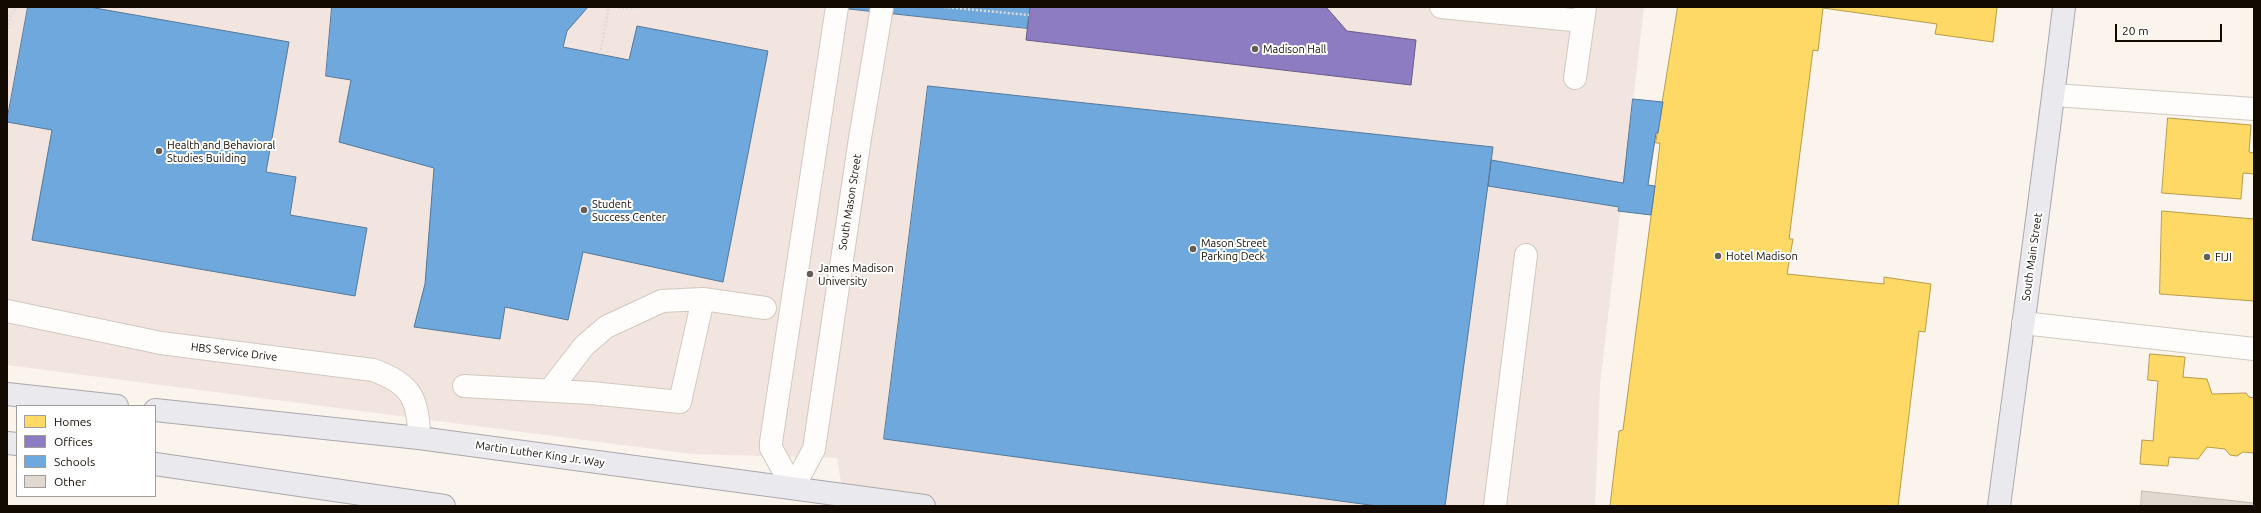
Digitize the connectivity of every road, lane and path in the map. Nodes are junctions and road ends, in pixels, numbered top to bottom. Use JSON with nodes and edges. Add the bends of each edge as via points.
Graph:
{"nodes":[{"id":1,"x":18,"y":7,"type":"edge"},
{"id":2,"x":609,"y":7,"type":"edge"},
{"id":3,"x":614,"y":7,"type":"edge"},
{"id":4,"x":638,"y":7,"type":"edge"},
{"id":5,"x":837,"y":7,"type":"edge"},
{"id":6,"x":882,"y":7,"type":"edge"},
{"id":7,"x":944,"y":7,"type":"edge"},
{"id":8,"x":1441,"y":7,"type":"edge"},
{"id":9,"x":2064,"y":7,"type":"edge"},
{"id":10,"x":630,"y":8,"type":"edge"},
{"id":11,"x":1584,"y":14,"type":"edge"},
{"id":12,"x":1029,"y":15,"type":"dead end"},
{"id":13,"x":7,"y":33,"type":"edge"},
{"id":14,"x":600,"y":54,"type":"dead end"},
{"id":15,"x":1575,"y":78,"type":"dead end"},
{"id":16,"x":2054,"y":95,"type":"junction"},
{"id":17,"x":2254,"y":109,"type":"edge"},
{"id":18,"x":1526,"y":255,"type":"dead end"},
{"id":19,"x":703,"y":299,"type":"junction"},
{"id":20,"x":765,"y":308,"type":"dead end"},
{"id":21,"x":7,"y":311,"type":"edge"},
{"id":22,"x":2023,"y":323,"type":"junction"},
{"id":23,"x":2254,"y":349,"type":"edge"},
{"id":24,"x":464,"y":386,"type":"dead end"},
{"id":25,"x":550,"y":390,"type":"junction"},
{"id":26,"x":7,"y":394,"type":"edge"},
{"id":27,"x":108,"y":405,"type":"edge"},
{"id":28,"x":156,"y":410,"type":"edge"},
{"id":29,"x":419,"y":438,"type":"junction"},
{"id":30,"x":156,"y":464,"type":"edge"},
{"id":31,"x":791,"y":497,"type":"edge"},
{"id":32,"x":444,"y":506,"type":"edge"},
{"id":33,"x":924,"y":506,"type":"edge"},
{"id":34,"x":1495,"y":506,"type":"edge"},
{"id":35,"x":1999,"y":506,"type":"edge"}],
"edges":[{"from":1,"to":13,"type":"path","via":[[10,16]]},
{"from":2,"to":14,"type":"path"},
{"from":3,"to":10,"type":"path"},
{"from":4,"to":10,"type":"path"},
{"from":5,"to":31,"type":"street","via":[[771,442],[771,448]]},
{"from":6,"to":31,"type":"street","name":"South Mason Street","via":[[814,449]]},
{"from":7,"to":12,"type":"path"},
{"from":8,"to":11,"type":"street"},
{"from":9,"to":16,"type":"main road","name":"South Main Street"},
{"from":11,"to":15,"type":"street"},
{"from":16,"to":17,"type":"street"},
{"from":16,"to":22,"type":"main road","name":"South Main Street"},
{"from":18,"to":34,"type":"street"},
{"from":19,"to":20,"type":"street"},
{"from":19,"to":25,"type":"street","via":[[662,301],[606,326],[584,346]]},
{"from":19,"to":25,"type":"street","via":[[680,402]]},
{"from":21,"to":29,"type":"street","name":"HBS Service Drive","via":[[162,343],[372,370],[395,378],[410,391],[419,419]]},
{"from":22,"to":23,"type":"street"},
{"from":22,"to":35,"type":"main road","name":"South Main Street"},
{"from":24,"to":25,"type":"street"},
{"from":26,"to":27,"type":"main road"},
{"from":28,"to":29,"type":"main road","name":"Martin Luther King Jr. Way"},
{"from":29,"to":31,"type":"main road","name":"Martin Luther King Jr. Way"},
{"from":30,"to":32,"type":"main road"},
{"from":31,"to":33,"type":"main road","name":"Martin Luther King Jr. Way"}]}
